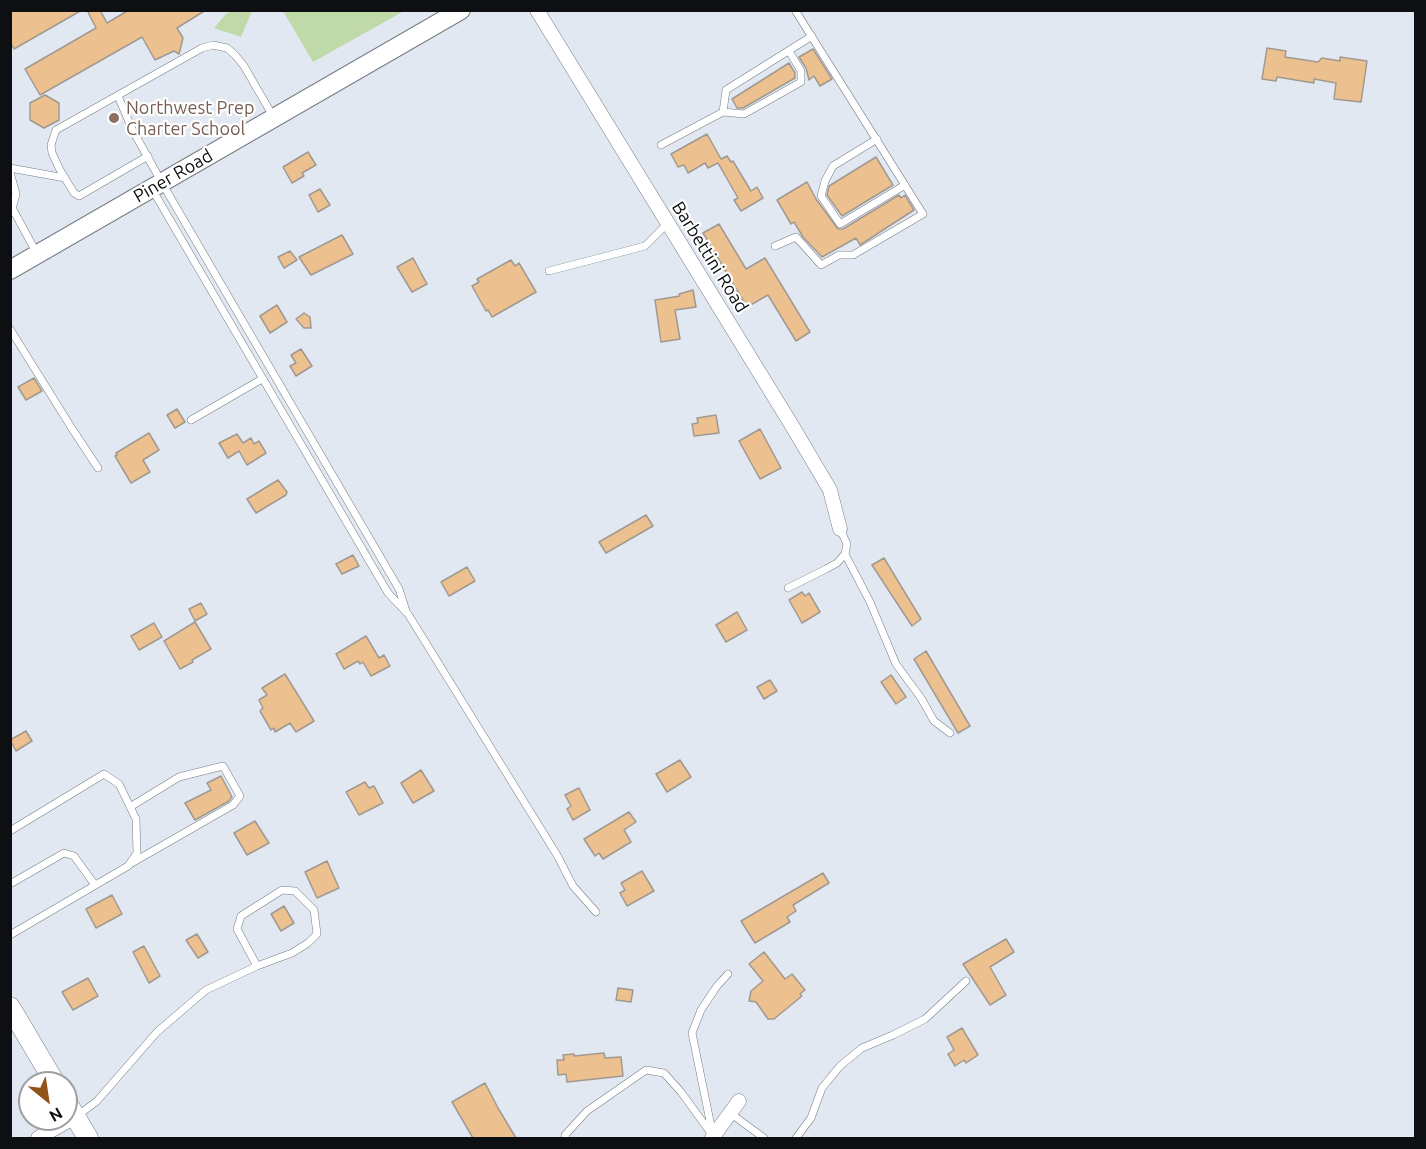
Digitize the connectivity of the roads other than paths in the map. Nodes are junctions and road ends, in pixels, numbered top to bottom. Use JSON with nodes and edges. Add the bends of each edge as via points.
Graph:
{"nodes":[{"id":1,"x":461,"y":10,"type":"edge"},
{"id":2,"x":537,"y":10,"type":"edge"},
{"id":3,"x":795,"y":10,"type":"edge"},
{"id":4,"x":812,"y":36,"type":"junction"},
{"id":5,"x":789,"y":51,"type":"junction"},
{"id":6,"x":118,"y":96,"type":"junction"},
{"id":7,"x":723,"y":112,"type":"junction"},
{"id":8,"x":274,"y":119,"type":"junction"},
{"id":9,"x":877,"y":139,"type":"junction"},
{"id":10,"x":661,"y":145,"type":"dead end"},
{"id":11,"x":148,"y":156,"type":"junction"},
{"id":12,"x":10,"y":170,"type":"edge"},
{"id":13,"x":66,"y":178,"type":"junction"},
{"id":14,"x":905,"y":185,"type":"junction"},
{"id":15,"x":157,"y":186,"type":"junction"},
{"id":16,"x":12,"y":205,"type":"edge"},
{"id":17,"x":668,"y":223,"type":"junction"},
{"id":18,"x":775,"y":246,"type":"dead end"},
{"id":19,"x":38,"y":254,"type":"junction"},
{"id":20,"x":10,"y":270,"type":"edge"},
{"id":21,"x":549,"y":271,"type":"dead end"},
{"id":22,"x":10,"y":329,"type":"edge"},
{"id":23,"x":262,"y":379,"type":"junction"},
{"id":24,"x":191,"y":420,"type":"dead end"},
{"id":25,"x":98,"y":468,"type":"dead end"},
{"id":26,"x":840,"y":529,"type":"joint"},
{"id":27,"x":846,"y":554,"type":"junction"},
{"id":28,"x":788,"y":588,"type":"dead end"},
{"id":29,"x":408,"y":614,"type":"junction"},
{"id":30,"x":950,"y":733,"type":"dead end"},
{"id":31,"x":130,"y":807,"type":"junction"},
{"id":32,"x":10,"y":831,"type":"edge"},
{"id":33,"x":128,"y":866,"type":"junction"},
{"id":34,"x":10,"y":884,"type":"edge"},
{"id":35,"x":95,"y":885,"type":"junction"},
{"id":36,"x":596,"y":912,"type":"dead end"},
{"id":37,"x":10,"y":935,"type":"edge"},
{"id":38,"x":256,"y":966,"type":"junction"},
{"id":39,"x":729,"y":974,"type":"dead end"},
{"id":40,"x":966,"y":981,"type":"dead end"},
{"id":41,"x":13,"y":1017,"type":"edge"},
{"id":42,"x":47,"y":1071,"type":"edge"},
{"id":43,"x":739,"y":1101,"type":"dead end"},
{"id":44,"x":78,"y":1107,"type":"edge"},
{"id":45,"x":730,"y":1113,"type":"junction"},
{"id":46,"x":78,"y":1121,"type":"edge"},
{"id":47,"x":712,"y":1137,"type":"edge"},
{"id":48,"x":88,"y":1138,"type":"edge"},
{"id":49,"x":566,"y":1138,"type":"edge"},
{"id":50,"x":765,"y":1138,"type":"edge"},
{"id":51,"x":796,"y":1138,"type":"edge"}],
"edges":[{"from":1,"to":8,"type":"street","name":"Piner Road"},
{"from":2,"to":17,"type":"street","name":"Barbettini Road"},
{"from":3,"to":4,"type":"lane"},
{"from":4,"to":5,"type":"lane"},
{"from":4,"to":9,"type":"lane"},
{"from":5,"to":7,"type":"lane","via":[[726,90]]},
{"from":5,"to":7,"type":"lane","via":[[801,71],[801,82],[744,114]]},
{"from":6,"to":8,"type":"lane","via":[[213,45],[227,48],[235,55]]},
{"from":6,"to":11,"type":"lane"},
{"from":6,"to":13,"type":"lane","via":[[56,130],[52,153]]},
{"from":7,"to":10,"type":"lane"},
{"from":8,"to":15,"type":"street","name":"Piner Road"},
{"from":9,"to":14,"type":"lane"},
{"from":9,"to":14,"type":"lane","via":[[833,166],[821,195],[840,224]]},
{"from":11,"to":13,"type":"lane","via":[[79,196]]},
{"from":11,"to":15,"type":"lane"},
{"from":12,"to":13,"type":"lane"},
{"from":12,"to":16,"type":"lane","via":[[16,194]]},
{"from":14,"to":18,"type":"lane","via":[[923,214],[853,255],[839,255],[821,266],[796,237]]},
{"from":15,"to":19,"type":"street","name":"Piner Road"},
{"from":15,"to":23,"type":"lane"},
{"from":15,"to":29,"type":"lane","via":[[399,589]]},
{"from":16,"to":19,"type":"lane"},
{"from":17,"to":21,"type":"lane","via":[[645,246]]},
{"from":17,"to":26,"type":"street","name":"Barbettini Road","via":[[830,490]]},
{"from":19,"to":20,"type":"street","name":"Piner Road"},
{"from":22,"to":25,"type":"lane"},
{"from":23,"to":24,"type":"lane"},
{"from":23,"to":29,"type":"lane","via":[[388,593]]},
{"from":26,"to":27,"type":"lane","via":[[847,544]]},
{"from":27,"to":28,"type":"lane","via":[[837,563]]},
{"from":27,"to":30,"type":"lane","via":[[896,664],[934,721]]},
{"from":29,"to":36,"type":"lane","via":[[573,886]]},
{"from":31,"to":32,"type":"lane","via":[[120,784],[104,774]]},
{"from":31,"to":33,"type":"lane","via":[[136,819],[137,853]]},
{"from":31,"to":33,"type":"lane","via":[[179,777],[223,766],[240,796],[233,805]]},
{"from":33,"to":35,"type":"lane"},
{"from":34,"to":35,"type":"lane","via":[[64,853],[74,856]]},
{"from":35,"to":37,"type":"lane"},
{"from":38,"to":38,"type":"lane","via":[[292,953],[317,934],[314,910],[295,891],[282,890],[241,916],[237,929]]},
{"from":38,"to":44,"type":"lane","via":[[206,990],[157,1032],[98,1101]]},
{"from":39,"to":47,"type":"lane","via":[[701,1010],[692,1033]]},
{"from":40,"to":51,"type":"lane","via":[[924,1019],[862,1048],[840,1066],[822,1088],[811,1118]]},
{"from":41,"to":42,"type":"main road"},
{"from":43,"to":45,"type":"street"},
{"from":45,"to":47,"type":"street"},
{"from":45,"to":50,"type":"lane"},
{"from":46,"to":48,"type":"main road"},
{"from":47,"to":49,"type":"lane","via":[[664,1073],[646,1070],[586,1111]]}]}
